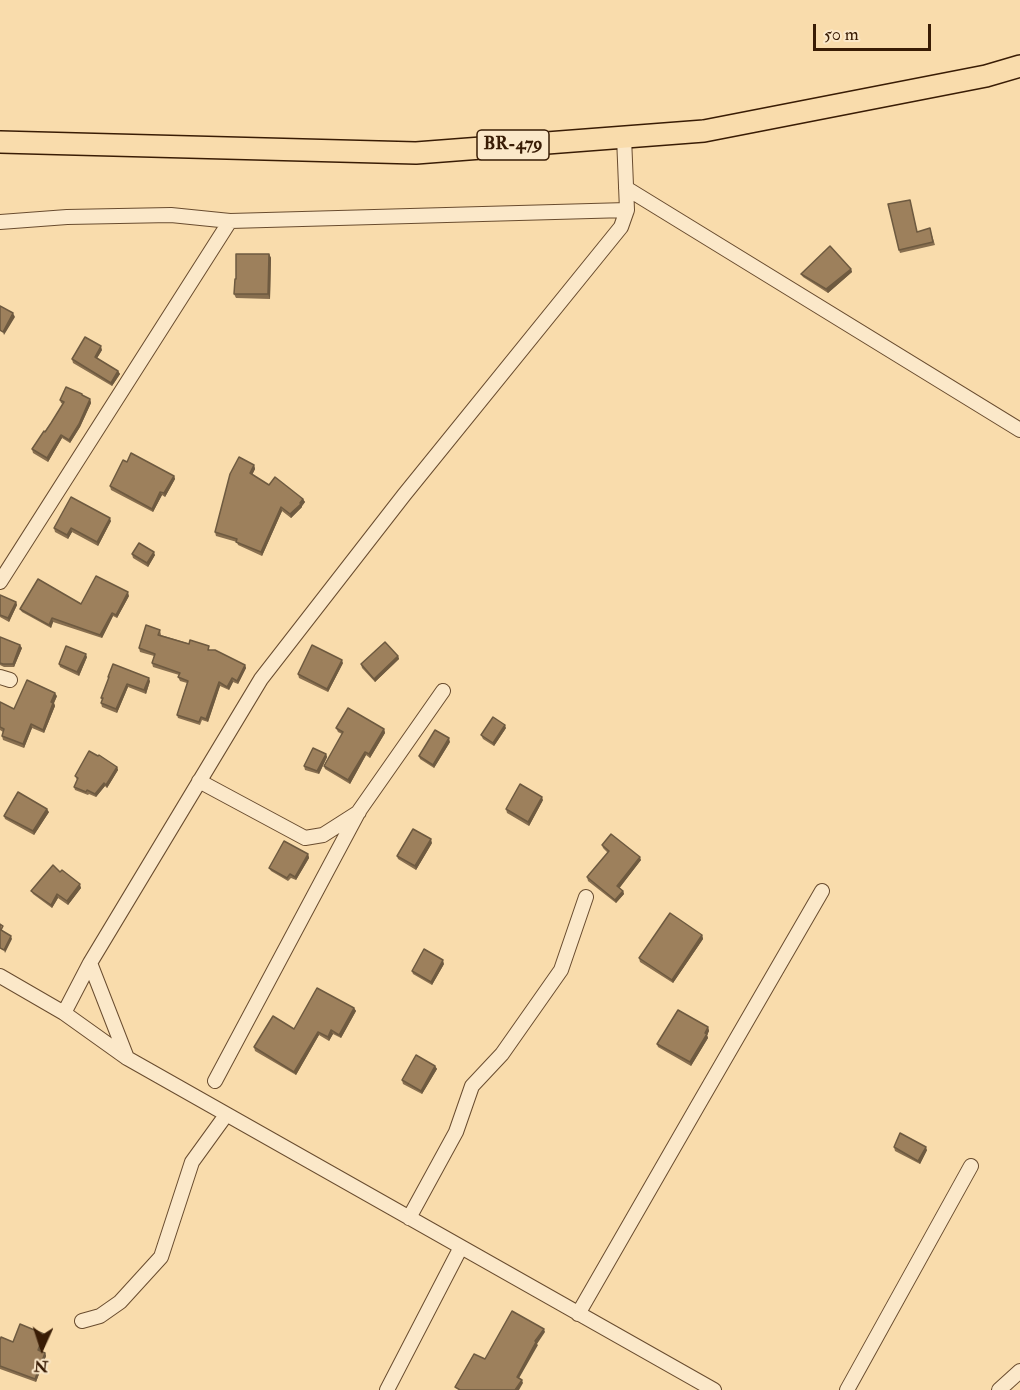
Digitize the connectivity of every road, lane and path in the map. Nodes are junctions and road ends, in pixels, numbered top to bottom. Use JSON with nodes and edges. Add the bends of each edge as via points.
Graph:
{"nodes":[{"id":1,"x":1020,"y":66,"type":"edge"},
{"id":2,"x":624,"y":137,"type":"junction"},
{"id":3,"x":0,"y":142,"type":"edge"},
{"id":4,"x":626,"y":188,"type":"junction"},
{"id":5,"x":627,"y":210,"type":"junction"},
{"id":6,"x":230,"y":221,"type":"junction"},
{"id":7,"x":0,"y":222,"type":"edge"},
{"id":8,"x":1020,"y":430,"type":"edge"},
{"id":9,"x":0,"y":582,"type":"edge"},
{"id":10,"x":443,"y":691,"type":"dead end"},
{"id":11,"x":199,"y":781,"type":"junction"},
{"id":12,"x":360,"y":811,"type":"junction"},
{"id":13,"x":822,"y":891,"type":"dead end"},
{"id":14,"x":586,"y":897,"type":"dead end"},
{"id":15,"x":90,"y":963,"type":"junction"},
{"id":16,"x":0,"y":976,"type":"edge"},
{"id":17,"x":64,"y":1013,"type":"junction"},
{"id":18,"x":127,"y":1058,"type":"junction"},
{"id":19,"x":215,"y":1081,"type":"dead end"},
{"id":20,"x":226,"y":1115,"type":"junction"},
{"id":21,"x":971,"y":1166,"type":"dead end"},
{"id":22,"x":409,"y":1218,"type":"junction"},
{"id":23,"x":461,"y":1247,"type":"junction"},
{"id":24,"x":578,"y":1314,"type":"junction"},
{"id":25,"x":82,"y":1321,"type":"dead end"},
{"id":26,"x":1020,"y":1371,"type":"edge"},
{"id":27,"x":387,"y":1390,"type":"edge"},
{"id":28,"x":714,"y":1390,"type":"edge"},
{"id":29,"x":847,"y":1390,"type":"edge"},
{"id":30,"x":999,"y":1390,"type":"edge"}],
"edges":[{"from":1,"to":2,"type":"main road","number":"BR-479","via":[[704,131]]},
{"from":2,"to":3,"type":"main road","number":"BR-479","via":[[416,153]]},
{"from":2,"to":4,"type":"street"},
{"from":4,"to":5,"type":"street"},
{"from":4,"to":8,"type":"street"},
{"from":5,"to":6,"type":"street"},
{"from":5,"to":11,"type":"street","via":[[621,227],[261,679]]},
{"from":6,"to":7,"type":"street","via":[[171,215]]},
{"from":6,"to":9,"type":"street"},
{"from":10,"to":12,"type":"street"},
{"from":11,"to":12,"type":"street","via":[[305,838],[323,835]]},
{"from":11,"to":15,"type":"street"},
{"from":12,"to":19,"type":"street"},
{"from":13,"to":24,"type":"street"},
{"from":14,"to":22,"type":"street","via":[[561,970],[502,1054],[472,1086],[456,1132]]},
{"from":15,"to":17,"type":"street"},
{"from":15,"to":18,"type":"street"},
{"from":16,"to":17,"type":"street"},
{"from":17,"to":18,"type":"street"},
{"from":18,"to":20,"type":"street"},
{"from":20,"to":22,"type":"street"},
{"from":20,"to":25,"type":"street","via":[[192,1162],[161,1257],[120,1302],[100,1317]]},
{"from":21,"to":29,"type":"street"},
{"from":22,"to":23,"type":"street"},
{"from":23,"to":24,"type":"street"},
{"from":23,"to":27,"type":"street"},
{"from":24,"to":28,"type":"street"},
{"from":26,"to":30,"type":"street"}]}
